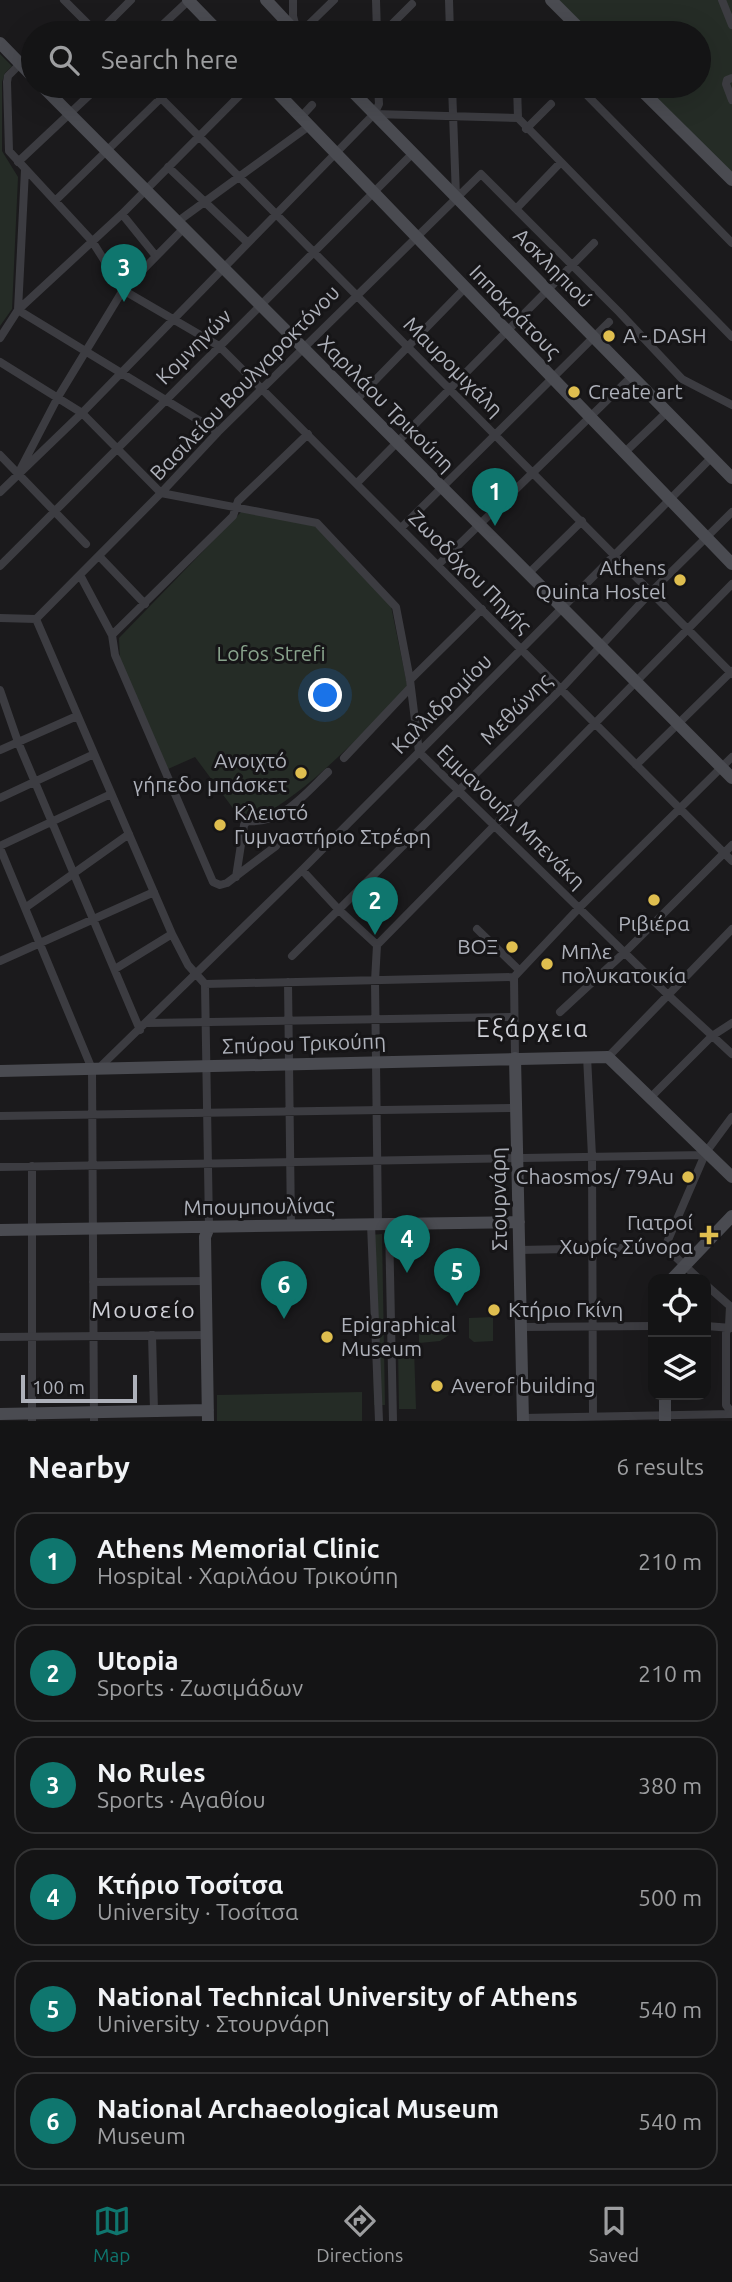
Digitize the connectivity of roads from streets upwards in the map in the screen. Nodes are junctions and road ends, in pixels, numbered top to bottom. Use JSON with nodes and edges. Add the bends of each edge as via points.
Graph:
{"nodes":[{"id":1,"x":64,"y":0,"type":"edge"},
{"id":2,"x":131,"y":0,"type":"edge"},
{"id":3,"x":189,"y":0,"type":"edge"},
{"id":4,"x":266,"y":0,"type":"edge"},
{"id":5,"x":293,"y":0,"type":"edge"},
{"id":6,"x":334,"y":0,"type":"edge"},
{"id":7,"x":376,"y":0,"type":"edge"},
{"id":8,"x":449,"y":0,"type":"edge"},
{"id":9,"x":551,"y":0,"type":"edge"},
{"id":10,"x":722,"y":0,"type":"edge"},
{"id":11,"x":412,"y":4,"type":"dead end"},
{"id":12,"x":85,"y":21,"type":"edge"},
{"id":13,"x":109,"y":21,"type":"edge"},
{"id":14,"x":167,"y":21,"type":"edge"},
{"id":15,"x":209,"y":21,"type":"edge"},
{"id":16,"x":286,"y":21,"type":"edge"},
{"id":17,"x":294,"y":21,"type":"edge"},
{"id":18,"x":311,"y":21,"type":"edge"},
{"id":19,"x":377,"y":21,"type":"edge"},
{"id":20,"x":395,"y":21,"type":"edge"},
{"id":21,"x":450,"y":21,"type":"edge"},
{"id":22,"x":572,"y":21,"type":"edge"},
{"id":23,"x":732,"y":25,"type":"edge"},
{"id":24,"x":0,"y":43,"type":"edge"},
{"id":25,"x":20,"y":64,"type":"joint"},
{"id":26,"x":732,"y":78,"type":"edge"},
{"id":27,"x":55,"y":98,"type":"edge"},
{"id":28,"x":86,"y":98,"type":"edge"},
{"id":29,"x":160,"y":98,"type":"edge"},
{"id":30,"x":162,"y":98,"type":"edge"},
{"id":31,"x":236,"y":98,"type":"edge"},
{"id":32,"x":282,"y":98,"type":"edge"},
{"id":33,"x":359,"y":98,"type":"edge"},
{"id":34,"x":379,"y":98,"type":"edge"},
{"id":35,"x":452,"y":98,"type":"edge"},
{"id":36,"x":517,"y":98,"type":"edge"},
{"id":37,"x":590,"y":98,"type":"edge"},
{"id":38,"x":649,"y":98,"type":"edge"},
{"id":39,"x":732,"y":100,"type":"edge"},
{"id":40,"x":551,"y":104,"type":"dead end"},
{"id":41,"x":312,"y":105,"type":"dead end"},
{"id":42,"x":70,"y":113,"type":"junction"},
{"id":43,"x":374,"y":114,"type":"junction"},
{"id":44,"x":453,"y":116,"type":"junction"},
{"id":45,"x":518,"y":118,"type":"junction"},
{"id":46,"x":305,"y":122,"type":"junction"},
{"id":47,"x":526,"y":129,"type":"junction"},
{"id":48,"x":198,"y":135,"type":"junction"},
{"id":49,"x":106,"y":150,"type":"junction"},
{"id":50,"x":413,"y":153,"type":"junction"},
{"id":51,"x":336,"y":154,"type":"junction"},
{"id":52,"x":18,"y":162,"type":"junction"},
{"id":53,"x":560,"y":163,"type":"junction"},
{"id":54,"x":168,"y":167,"type":"junction"},
{"id":55,"x":25,"y":170,"type":"junction"},
{"id":56,"x":239,"y":177,"type":"junction"},
{"id":57,"x":732,"y":180,"type":"edge"},
{"id":58,"x":146,"y":190,"type":"junction"},
{"id":59,"x":373,"y":193,"type":"junction"},
{"id":60,"x":456,"y":197,"type":"junction"},
{"id":61,"x":55,"y":201,"type":"junction"},
{"id":62,"x":204,"y":202,"type":"junction"},
{"id":63,"x":516,"y":209,"type":"junction"},
{"id":64,"x":122,"y":214,"type":"junction"},
{"id":65,"x":277,"y":214,"type":"junction"},
{"id":66,"x":181,"y":225,"type":"junction"},
{"id":67,"x":416,"y":237,"type":"junction"},
{"id":68,"x":92,"y":241,"type":"junction"},
{"id":69,"x":248,"y":243,"type":"junction"},
{"id":70,"x":594,"y":243,"type":"dead end"},
{"id":71,"x":732,"y":243,"type":"edge"},
{"id":72,"x":314,"y":252,"type":"junction"},
{"id":73,"x":155,"y":255,"type":"junction"},
{"id":74,"x":573,"y":265,"type":"junction"},
{"id":75,"x":224,"y":268,"type":"junction"},
{"id":76,"x":465,"y":288,"type":"junction"},
{"id":77,"x":124,"y":290,"type":"junction"},
{"id":78,"x":548,"y":290,"type":"junction"},
{"id":79,"x":356,"y":294,"type":"junction"},
{"id":80,"x":261,"y":306,"type":"junction"},
{"id":81,"x":18,"y":310,"type":"junction"},
{"id":82,"x":173,"y":320,"type":"junction"},
{"id":83,"x":609,"y":322,"type":"dead end"},
{"id":84,"x":507,"y":332,"type":"junction"},
{"id":85,"x":594,"y":337,"type":"junction"},
{"id":86,"x":732,"y":337,"type":"edge"},
{"id":87,"x":0,"y":338,"type":"edge"},
{"id":88,"x":219,"y":346,"type":"junction"},
{"id":89,"x":408,"y":346,"type":"junction"},
{"id":90,"x":303,"y":348,"type":"junction"},
{"id":91,"x":87,"y":352,"type":"junction"},
{"id":92,"x":0,"y":362,"type":"edge"},
{"id":93,"x":122,"y":372,"type":"junction"},
{"id":94,"x":632,"y":376,"type":"junction"},
{"id":95,"x":552,"y":378,"type":"junction"},
{"id":96,"x":450,"y":389,"type":"junction"},
{"id":97,"x":263,"y":390,"type":"junction"},
{"id":98,"x":58,"y":397,"type":"junction"},
{"id":99,"x":165,"y":400,"type":"junction"},
{"id":100,"x":355,"y":401,"type":"junction"},
{"id":101,"x":732,"y":405,"type":"edge"},
{"id":102,"x":667,"y":412,"type":"junction"},
{"id":103,"x":82,"y":413,"type":"junction"},
{"id":104,"x":590,"y":418,"type":"junction"},
{"id":105,"x":218,"y":432,"type":"junction"},
{"id":106,"x":308,"y":434,"type":"junction"},
{"id":107,"x":495,"y":434,"type":"junction"},
{"id":108,"x":397,"y":443,"type":"junction"},
{"id":109,"x":118,"y":449,"type":"junction"},
{"id":110,"x":624,"y":453,"type":"junction"},
{"id":111,"x":0,"y":455,"type":"edge"},
{"id":112,"x":712,"y":457,"type":"junction"},
{"id":113,"x":534,"y":473,"type":"junction"},
{"id":114,"x":18,"y":474,"type":"junction"},
{"id":115,"x":732,"y":478,"type":"edge"},
{"id":116,"x":357,"y":483,"type":"junction"},
{"id":117,"x":442,"y":487,"type":"junction"},
{"id":118,"x":0,"y":492,"type":"edge"},
{"id":119,"x":161,"y":493,"type":"junction"},
{"id":120,"x":669,"y":499,"type":"junction"},
{"id":121,"x":236,"y":508,"type":"junction"},
{"id":122,"x":55,"y":512,"type":"junction"},
{"id":123,"x":732,"y":512,"type":"edge"},
{"id":124,"x":582,"y":521,"type":"junction"},
{"id":125,"x":481,"y":524,"type":"junction"},
{"id":126,"x":401,"y":528,"type":"junction"},
{"id":127,"x":706,"y":537,"type":"junction"},
{"id":128,"x":86,"y":544,"type":"dead end"},
{"id":129,"x":614,"y":555,"type":"junction"},
{"id":130,"x":99,"y":556,"type":"junction"},
{"id":131,"x":732,"y":564,"type":"edge"},
{"id":132,"x":438,"y":565,"type":"junction"},
{"id":133,"x":0,"y":566,"type":"edge"},
{"id":134,"x":529,"y":573,"type":"junction"},
{"id":135,"x":80,"y":575,"type":"junction"},
{"id":136,"x":732,"y":584,"type":"edge"},
{"id":137,"x":651,"y":592,"type":"junction"},
{"id":138,"x":145,"y":604,"type":"junction"},
{"id":139,"x":562,"y":607,"type":"junction"},
{"id":140,"x":482,"y":609,"type":"junction"},
{"id":141,"x":0,"y":618,"type":"edge"},
{"id":142,"x":36,"y":620,"type":"junction"},
{"id":143,"x":687,"y":628,"type":"junction"},
{"id":144,"x":112,"y":635,"type":"junction"},
{"id":145,"x":601,"y":645,"type":"junction"},
{"id":146,"x":521,"y":649,"type":"junction"},
{"id":147,"x":732,"y":672,"type":"edge"},
{"id":148,"x":636,"y":680,"type":"junction"},
{"id":149,"x":410,"y":684,"type":"junction"},
{"id":150,"x":561,"y":689,"type":"junction"},
{"id":151,"x":0,"y":690,"type":"edge"},
{"id":152,"x":77,"y":716,"type":"junction"},
{"id":153,"x":595,"y":723,"type":"junction"},
{"id":154,"x":677,"y":723,"type":"junction"},
{"id":155,"x":18,"y":742,"type":"junction"},
{"id":156,"x":0,"y":750,"type":"edge"},
{"id":157,"x":419,"y":752,"type":"junction"},
{"id":158,"x":94,"y":754,"type":"junction"},
{"id":159,"x":732,"y":757,"type":"edge"},
{"id":160,"x":344,"y":758,"type":"dead end"},
{"id":161,"x":636,"y":765,"type":"junction"},
{"id":162,"x":721,"y":768,"type":"junction"},
{"id":163,"x":328,"y":772,"type":"dead end"},
{"id":164,"x":732,"y":778,"type":"edge"},
{"id":165,"x":35,"y":782,"type":"junction"},
{"id":166,"x":458,"y":792,"type":"junction"},
{"id":167,"x":111,"y":794,"type":"junction"},
{"id":168,"x":0,"y":798,"type":"edge"},
{"id":169,"x":681,"y":809,"type":"junction"},
{"id":170,"x":52,"y":822,"type":"junction"},
{"id":171,"x":493,"y":826,"type":"junction"},
{"id":172,"x":129,"y":834,"type":"junction"},
{"id":173,"x":732,"y":845,"type":"edge"},
{"id":174,"x":276,"y":846,"type":"dead end"},
{"id":175,"x":0,"y":847,"type":"edge"},
{"id":176,"x":724,"y":853,"type":"junction"},
{"id":177,"x":732,"y":861,"type":"edge"},
{"id":178,"x":302,"y":870,"type":"junction"},
{"id":179,"x":74,"y":873,"type":"junction"},
{"id":180,"x":236,"y":877,"type":"junction"},
{"id":181,"x":154,"y":892,"type":"junction"},
{"id":182,"x":25,"y":908,"type":"junction"},
{"id":183,"x":579,"y":908,"type":"junction"},
{"id":184,"x":339,"y":910,"type":"junction"},
{"id":185,"x":94,"y":919,"type":"junction"},
{"id":186,"x":477,"y":929,"type":"dead end"},
{"id":187,"x":172,"y":934,"type":"junction"},
{"id":188,"x":730,"y":935,"type":"edge"},
{"id":189,"x":40,"y":943,"type":"junction"},
{"id":190,"x":377,"y":945,"type":"junction"},
{"id":191,"x":625,"y":952,"type":"junction"},
{"id":192,"x":292,"y":956,"type":"dead end"},
{"id":193,"x":0,"y":961,"type":"edge"},
{"id":194,"x":115,"y":969,"type":"junction"},
{"id":195,"x":517,"y":973,"type":"junction"},
{"id":196,"x":195,"y":975,"type":"junction"},
{"id":197,"x":375,"y":981,"type":"junction"},
{"id":198,"x":288,"y":982,"type":"junction"},
{"id":199,"x":205,"y":984,"type":"junction"},
{"id":200,"x":668,"y":995,"type":"junction"},
{"id":201,"x":560,"y":1012,"type":"dead end"},
{"id":202,"x":514,"y":1017,"type":"junction"},
{"id":203,"x":376,"y":1020,"type":"junction"},
{"id":204,"x":289,"y":1021,"type":"junction"},
{"id":205,"x":205,"y":1022,"type":"junction"},
{"id":206,"x":148,"y":1023,"type":"junction"},
{"id":207,"x":732,"y":1023,"type":"edge"},
{"id":208,"x":140,"y":1030,"type":"junction"},
{"id":209,"x":712,"y":1035,"type":"junction"},
{"id":210,"x":732,"y":1054,"type":"edge"},
{"id":211,"x":587,"y":1056,"type":"junction"},
{"id":212,"x":608,"y":1057,"type":"junction"},
{"id":213,"x":515,"y":1058,"type":"junction"},
{"id":214,"x":376,"y":1062,"type":"junction"},
{"id":215,"x":289,"y":1064,"type":"junction"},
{"id":216,"x":206,"y":1066,"type":"junction"},
{"id":217,"x":96,"y":1069,"type":"junction"},
{"id":218,"x":0,"y":1071,"type":"edge"},
{"id":219,"x":650,"y":1098,"type":"junction"},
{"id":220,"x":516,"y":1108,"type":"junction"},
{"id":221,"x":377,"y":1110,"type":"junction"},
{"id":222,"x":290,"y":1112,"type":"junction"},
{"id":223,"x":207,"y":1114,"type":"junction"},
{"id":224,"x":93,"y":1115,"type":"junction"},
{"id":225,"x":0,"y":1116,"type":"edge"},
{"id":226,"x":732,"y":1117,"type":"edge"},
{"id":227,"x":706,"y":1153,"type":"junction"},
{"id":228,"x":592,"y":1156,"type":"junction"},
{"id":229,"x":517,"y":1157,"type":"junction"},
{"id":230,"x":378,"y":1159,"type":"junction"},
{"id":231,"x":291,"y":1161,"type":"junction"},
{"id":232,"x":208,"y":1163,"type":"junction"},
{"id":233,"x":93,"y":1165,"type":"junction"},
{"id":234,"x":32,"y":1166,"type":"junction"},
{"id":235,"x":0,"y":1167,"type":"edge"},
{"id":236,"x":732,"y":1178,"type":"edge"},
{"id":237,"x":732,"y":1216,"type":"edge"},
{"id":238,"x":519,"y":1222,"type":"junction"},
{"id":239,"x":379,"y":1224,"type":"junction"},
{"id":240,"x":291,"y":1226,"type":"junction"},
{"id":241,"x":209,"y":1227,"type":"junction"},
{"id":242,"x":93,"y":1228,"type":"junction"},
{"id":243,"x":32,"y":1229,"type":"junction"},
{"id":244,"x":0,"y":1230,"type":"edge"},
{"id":245,"x":591,"y":1247,"type":"junction"},
{"id":246,"x":665,"y":1247,"type":"junction"},
{"id":247,"x":519,"y":1250,"type":"junction"},
{"id":248,"x":684,"y":1266,"type":"junction"},
{"id":249,"x":677,"y":1274,"type":"edge"},
{"id":250,"x":693,"y":1274,"type":"edge"},
{"id":251,"x":206,"y":1281,"type":"junction"},
{"id":252,"x":93,"y":1282,"type":"junction"},
{"id":253,"x":711,"y":1289,"type":"edge"},
{"id":254,"x":731,"y":1305,"type":"edge"},
{"id":255,"x":591,"y":1326,"type":"junction"},
{"id":256,"x":648,"y":1326,"type":"edge"},
{"id":257,"x":711,"y":1326,"type":"edge"},
{"id":258,"x":521,"y":1327,"type":"junction"},
{"id":259,"x":731,"y":1327,"type":"edge"},
{"id":260,"x":152,"y":1335,"type":"junction"},
{"id":261,"x":207,"y":1335,"type":"junction"},
{"id":262,"x":94,"y":1336,"type":"junction"},
{"id":263,"x":0,"y":1337,"type":"edge"},
{"id":264,"x":32,"y":1337,"type":"junction"},
{"id":265,"x":665,"y":1400,"type":"edge"},
{"id":266,"x":154,"y":1411,"type":"junction"},
{"id":267,"x":0,"y":1414,"type":"edge"},
{"id":268,"x":732,"y":1414,"type":"edge"},
{"id":269,"x":208,"y":1416,"type":"edge"},
{"id":270,"x":32,"y":1417,"type":"edge"},
{"id":271,"x":94,"y":1417,"type":"edge"},
{"id":272,"x":665,"y":1418,"type":"edge"},
{"id":273,"x":523,"y":1419,"type":"edge"},
{"id":274,"x":593,"y":1419,"type":"edge"},
{"id":275,"x":379,"y":1421,"type":"edge"},
{"id":276,"x":393,"y":1421,"type":"edge"}],
"edges":[{"from":1,"to":12,"type":"street"},
{"from":2,"to":13,"type":"street"},
{"from":3,"to":14,"type":"street"},
{"from":3,"to":15,"type":"street"},
{"from":4,"to":16,"type":"street"},
{"from":5,"to":17,"type":"street"},
{"from":6,"to":18,"type":"street"},
{"from":7,"to":19,"type":"street"},
{"from":8,"to":21,"type":"street"},
{"from":9,"to":22,"type":"street"},
{"from":10,"to":23,"type":"street"},
{"from":11,"to":20,"type":"street"},
{"from":24,"to":25,"type":"street"},
{"from":25,"to":52,"type":"street","via":[[7,82],[8,149]]},
{"from":26,"to":39,"type":"street","via":[[726,84]]},
{"from":27,"to":42,"type":"street","name":"Χαριλάου Τρικούπη"},
{"from":28,"to":42,"type":"street"},
{"from":29,"to":49,"type":"street"},
{"from":30,"to":48,"type":"street","name":"Μαυρομιχάλη"},
{"from":31,"to":48,"type":"street"},
{"from":32,"to":46,"type":"street","name":"Ιπποκράτους"},
{"from":33,"to":43,"type":"street","name":"Ασκληπιού"},
{"from":34,"to":43,"type":"street"},
{"from":35,"to":44,"type":"street"},
{"from":36,"to":45,"type":"street"},
{"from":37,"to":71,"type":"street"},
{"from":38,"to":57,"type":"street"},
{"from":40,"to":47,"type":"street"},
{"from":41,"to":46,"type":"street"},
{"from":42,"to":49,"type":"street","name":"Χαριλάου Τρικούπη"},
{"from":42,"to":52,"type":"street"},
{"from":43,"to":44,"type":"street"},
{"from":43,"to":50,"type":"street","name":"Ασκληπιού"},
{"from":43,"to":51,"type":"street"},
{"from":44,"to":45,"type":"street"},
{"from":44,"to":60,"type":"street"},
{"from":45,"to":47,"type":"street"},
{"from":46,"to":51,"type":"street","name":"Ιπποκράτους"},
{"from":46,"to":56,"type":"street"},
{"from":47,"to":53,"type":"street"},
{"from":48,"to":54,"type":"street"},
{"from":48,"to":56,"type":"street","name":"Μαυρομιχάλη"},
{"from":49,"to":58,"type":"street","name":"Χαριλάου Τρικούπη"},
{"from":49,"to":61,"type":"street"},
{"from":50,"to":59,"type":"street","name":"Κομνηνών"},
{"from":50,"to":60,"type":"street","name":"Ασκληπιού"},
{"from":51,"to":59,"type":"street","name":"Ιπποκράτους"},
{"from":51,"to":65,"type":"street"},
{"from":52,"to":55,"type":"street"},
{"from":53,"to":63,"type":"street"},
{"from":53,"to":86,"type":"street"},
{"from":54,"to":58,"type":"street"},
{"from":54,"to":62,"type":"street"},
{"from":55,"to":61,"type":"street"},
{"from":55,"to":81,"type":"street"},
{"from":56,"to":62,"type":"street"},
{"from":56,"to":65,"type":"street","name":"Μαυρομιχάλη"},
{"from":58,"to":64,"type":"street"},
{"from":58,"to":66,"type":"street","name":"Χαριλάου Τρικούπη"},
{"from":59,"to":67,"type":"street","name":"Ιπποκράτους"},
{"from":59,"to":72,"type":"street","name":"Κομνηνών"},
{"from":60,"to":63,"type":"street","name":"Βασιλείου Βουλγαροκτόνου","via":[[481,174]]},
{"from":60,"to":67,"type":"street","name":"Βασιλείου Βουλγαροκτόνου"},
{"from":60,"to":78,"type":"street","name":"Ασκληπιού"},
{"from":61,"to":68,"type":"street"},
{"from":62,"to":66,"type":"street"},
{"from":62,"to":69,"type":"street"},
{"from":63,"to":74,"type":"street"},
{"from":64,"to":68,"type":"street"},
{"from":64,"to":73,"type":"street"},
{"from":65,"to":69,"type":"street"},
{"from":65,"to":72,"type":"street","name":"Μαυρομιχάλη"},
{"from":66,"to":73,"type":"street"},
{"from":66,"to":75,"type":"street","name":"Χαριλάου Τρικούπη"},
{"from":67,"to":76,"type":"street","name":"Ιπποκράτους"},
{"from":67,"to":79,"type":"street","name":"Βασιλείου Βουλγαροκτόνου"},
{"from":68,"to":77,"type":"street"},
{"from":68,"to":81,"type":"street"},
{"from":69,"to":75,"type":"street"},
{"from":70,"to":74,"type":"street"},
{"from":72,"to":79,"type":"street","name":"Μαυρομιχάλη"},
{"from":72,"to":80,"type":"street","name":"Κομνηνών"},
{"from":73,"to":77,"type":"street"},
{"from":74,"to":78,"type":"street"},
{"from":74,"to":101,"type":"street","via":[[682,379]]},
{"from":75,"to":80,"type":"street","name":"Χαριλάου Τρικούπη"},
{"from":75,"to":82,"type":"street"},
{"from":76,"to":84,"type":"street","name":"Ιπποκράτους"},
{"from":76,"to":89,"type":"street"},
{"from":77,"to":82,"type":"street","name":"Ζωοδόχου Πηγής"},
{"from":77,"to":91,"type":"street"},
{"from":78,"to":84,"type":"street"},
{"from":78,"to":85,"type":"street","name":"Ασκληπιού"},
{"from":79,"to":89,"type":"street","name":"Μαυρομιχάλη"},
{"from":79,"to":90,"type":"street","name":"Βασιλείου Βουλγαροκτόνου"},
{"from":80,"to":88,"type":"street","name":"Κομνηνών"},
{"from":80,"to":90,"type":"street","name":"Χαριλάου Τρικούπη"},
{"from":81,"to":87,"type":"street"},
{"from":81,"to":91,"type":"street"},
{"from":82,"to":88,"type":"street","name":"Ζωοδόχου Πηγής"},
{"from":82,"to":93,"type":"street"},
{"from":83,"to":85,"type":"street"},
{"from":84,"to":95,"type":"street","name":"Ιπποκράτους"},
{"from":84,"to":96,"type":"street"},
{"from":85,"to":94,"type":"street","name":"Ασκληπιού"},
{"from":85,"to":95,"type":"street"},
{"from":88,"to":97,"type":"street","name":"Ζωοδόχου Πηγής"},
{"from":88,"to":99,"type":"street","name":"Κομνηνών"},
{"from":89,"to":96,"type":"street","name":"Μαυρομιχάλη"},
{"from":89,"to":100,"type":"street"},
{"from":90,"to":97,"type":"street","name":"Βασιλείου Βουλγαροκτόνου"},
{"from":90,"to":100,"type":"street","name":"Χαριλάου Τρικούπη"},
{"from":91,"to":93,"type":"street"},
{"from":91,"to":98,"type":"street"},
{"from":92,"to":98,"type":"street"},
{"from":93,"to":99,"type":"street"},
{"from":93,"to":103,"type":"street"},
{"from":94,"to":102,"type":"street","name":"Ασκληπιού"},
{"from":94,"to":104,"type":"street"},
{"from":95,"to":104,"type":"street","name":"Ιπποκράτους"},
{"from":95,"to":107,"type":"street"},
{"from":96,"to":107,"type":"street","name":"Μαυρομιχάλη"},
{"from":96,"to":108,"type":"street"},
{"from":97,"to":105,"type":"street","name":"Βασιλείου Βουλγαροκτόνου"},
{"from":97,"to":106,"type":"street","name":"Ζωοδόχου Πηγής"},
{"from":98,"to":103,"type":"street"},
{"from":98,"to":114,"type":"street"},
{"from":99,"to":105,"type":"street"},
{"from":99,"to":109,"type":"street","name":"Κομνηνών"},
{"from":100,"to":108,"type":"street","name":"Χαριλάου Τρικούπη"},
{"from":102,"to":110,"type":"street"},
{"from":102,"to":112,"type":"street","name":"Ασκληπιού"},
{"from":103,"to":109,"type":"street"},
{"from":103,"to":114,"type":"street"},
{"from":104,"to":110,"type":"street","name":"Ιπποκράτους"},
{"from":104,"to":113,"type":"street"},
{"from":105,"to":119,"type":"street","name":"Βασιλείου Βουλγαροκτόνου"},
{"from":106,"to":116,"type":"street","name":"Ζωοδόχου Πηγής"},
{"from":106,"to":121,"type":"street"},
{"from":107,"to":113,"type":"street","name":"Μαυρομιχάλη"},
{"from":107,"to":117,"type":"street"},
{"from":108,"to":116,"type":"street"},
{"from":108,"to":117,"type":"street","name":"Χαριλάου Τρικούπη"},
{"from":109,"to":119,"type":"street"},
{"from":109,"to":122,"type":"street","name":"Κομνηνών"},
{"from":110,"to":120,"type":"street","name":"Ιπποκράτους"},
{"from":111,"to":114,"type":"street"},
{"from":112,"to":115,"type":"street","name":"Ασκληπιού"},
{"from":112,"to":120,"type":"street","name":"Καλλιδρομίου"},
{"from":113,"to":124,"type":"street","name":"Μαυρομιχάλη"},
{"from":113,"to":125,"type":"street"},
{"from":114,"to":118,"type":"street"},
{"from":114,"to":122,"type":"street"},
{"from":116,"to":126,"type":"street","name":"Ζωοδόχου Πηγής"},
{"from":117,"to":125,"type":"street","name":"Χαριλάου Τρικούπη"},
{"from":117,"to":126,"type":"street"},
{"from":119,"to":121,"type":"street","name":"Εμμανουήλ Μπενάκη"},
{"from":119,"to":130,"type":"street","name":"Βασιλείου Βουλγαροκτόνου"},
{"from":120,"to":127,"type":"street","name":"Ιπποκράτους"},
{"from":120,"to":129,"type":"street","name":"Καλλιδρομίου"},
{"from":121,"to":138,"type":"street"},
{"from":121,"to":149,"type":"street","name":"Εμμανουήλ Μπενάκη","via":[[317,523],[396,607]]},
{"from":122,"to":128,"type":"street"},
{"from":122,"to":133,"type":"street","name":"Κομνηνών"},
{"from":123,"to":127,"type":"street","name":"Μεθώνης"},
{"from":124,"to":129,"type":"street","name":"Μαυρομιχάλη"},
{"from":124,"to":134,"type":"street"},
{"from":125,"to":132,"type":"street"},
{"from":125,"to":134,"type":"street","name":"Χαριλάου Τρικούπη"},
{"from":126,"to":132,"type":"street","name":"Ζωοδόχου Πηγής"},
{"from":127,"to":131,"type":"street","name":"Ιπποκράτους"},
{"from":127,"to":137,"type":"street","name":"Μεθώνης"},
{"from":129,"to":137,"type":"street","name":"Μαυρομιχάλη"},
{"from":129,"to":139,"type":"street","name":"Καλλιδρομίου"},
{"from":130,"to":135,"type":"street","name":"Βασιλείου Βουλγαροκτόνου"},
{"from":130,"to":138,"type":"street"},
{"from":132,"to":140,"type":"street","name":"Ζωοδόχου Πηγής"},
{"from":134,"to":139,"type":"street","name":"Χαριλάου Τρικούπη"},
{"from":135,"to":142,"type":"street","name":"Βασιλείου Βουλγαροκτόνου"},
{"from":135,"to":144,"type":"street"},
{"from":136,"to":143,"type":"street"},
{"from":137,"to":143,"type":"street","name":"Μαυρομιχάλη"},
{"from":137,"to":145,"type":"street","name":"Μεθώνης"},
{"from":138,"to":144,"type":"street"},
{"from":139,"to":145,"type":"street","name":"Χαριλάου Τρικούπη"},
{"from":139,"to":146,"type":"street","name":"Καλλιδρομίου"},
{"from":140,"to":146,"type":"street","name":"Ζωοδόχου Πηγής"},
{"from":140,"to":149,"type":"street"},
{"from":141,"to":142,"type":"street"},
{"from":142,"to":152,"type":"street"},
{"from":143,"to":147,"type":"street","name":"Μαυρομιχάλη"},
{"from":143,"to":148,"type":"street"},
{"from":144,"to":180,"type":"street","via":[[115,655],[213,882],[220,885]]},
{"from":145,"to":148,"type":"street","name":"Χαριλάου Τρικούπη"},
{"from":145,"to":150,"type":"street","name":"Μεθώνης"},
{"from":146,"to":150,"type":"street","name":"Ζωοδόχου Πηγής"},
{"from":146,"to":157,"type":"street","name":"Καλλιδρομίου"},
{"from":147,"to":154,"type":"street"},
{"from":148,"to":153,"type":"street"},
{"from":148,"to":154,"type":"street","name":"Χαριλάου Τρικούπη"},
{"from":149,"to":157,"type":"street","name":"Εμμανουήλ Μπενάκη"},
{"from":149,"to":160,"type":"street"},
{"from":150,"to":153,"type":"street","name":"Ζωοδόχου Πηγής"},
{"from":150,"to":166,"type":"street","name":"Μεθώνης"},
{"from":151,"to":155,"type":"street"},
{"from":152,"to":155,"type":"street"},
{"from":152,"to":158,"type":"street"},
{"from":153,"to":161,"type":"street","name":"Ζωοδόχου Πηγής"},
{"from":153,"to":171,"type":"street"},
{"from":154,"to":161,"type":"street"},
{"from":154,"to":162,"type":"street","name":"Χαριλάου Τρικούπη"},
{"from":155,"to":156,"type":"street"},
{"from":155,"to":165,"type":"street"},
{"from":157,"to":166,"type":"street","name":"Εμμανουήλ Μπενάκη"},
{"from":157,"to":178,"type":"street","name":"Καλλιδρομίου"},
{"from":158,"to":165,"type":"street"},
{"from":158,"to":167,"type":"street"},
{"from":159,"to":162,"type":"street"},
{"from":161,"to":169,"type":"street","name":"Ζωοδόχου Πηγής"},
{"from":162,"to":164,"type":"street","name":"Χαριλάου Τρικούπη"},
{"from":162,"to":169,"type":"street"},
{"from":163,"to":180,"type":"street","via":[[277,815],[260,822],[247,821]]},
{"from":165,"to":168,"type":"street"},
{"from":165,"to":170,"type":"street"},
{"from":166,"to":171,"type":"street","name":"Εμμανουήλ Μπενάκη"},
{"from":166,"to":184,"type":"street","name":"Μεθώνης"},
{"from":167,"to":170,"type":"street"},
{"from":167,"to":172,"type":"street"},
{"from":169,"to":176,"type":"street","name":"Ζωοδόχου Πηγής"},
{"from":169,"to":183,"type":"street"},
{"from":170,"to":175,"type":"street"},
{"from":170,"to":179,"type":"street"},
{"from":171,"to":183,"type":"street","name":"Εμμανουήλ Μπενάκη"},
{"from":171,"to":190,"type":"street"},
{"from":172,"to":179,"type":"street"},
{"from":172,"to":181,"type":"street"},
{"from":173,"to":176,"type":"street"},
{"from":174,"to":180,"type":"street"},
{"from":175,"to":182,"type":"street"},
{"from":176,"to":177,"type":"street","name":"Ζωοδόχου Πηγής"},
{"from":176,"to":191,"type":"street"},
{"from":178,"to":184,"type":"street"},
{"from":178,"to":196,"type":"street","name":"Καλλιδρομίου"},
{"from":179,"to":182,"type":"street"},
{"from":179,"to":185,"type":"street"},
{"from":181,"to":185,"type":"street"},
{"from":181,"to":187,"type":"street"},
{"from":182,"to":189,"type":"street"},
{"from":183,"to":191,"type":"street","name":"Εμμανουήλ Μπενάκη"},
{"from":183,"to":195,"type":"street"},
{"from":184,"to":190,"type":"street"},
{"from":184,"to":192,"type":"street","name":"Μεθώνης"},
{"from":185,"to":189,"type":"street"},
{"from":185,"to":194,"type":"street"},
{"from":186,"to":195,"type":"street"},
{"from":187,"to":194,"type":"street"},
{"from":187,"to":196,"type":"street"},
{"from":188,"to":200,"type":"street"},
{"from":189,"to":193,"type":"street"},
{"from":189,"to":217,"type":"street"},
{"from":190,"to":197,"type":"street"},
{"from":191,"to":200,"type":"street","name":"Εμμανουήλ Μπενάκη"},
{"from":191,"to":201,"type":"street"},
{"from":194,"to":208,"type":"street"},
{"from":195,"to":197,"type":"street"},
{"from":195,"to":202,"type":"street","name":"Στουρνάρη"},
{"from":196,"to":199,"type":"street"},
{"from":196,"to":206,"type":"street","name":"Καλλιδρομίου"},
{"from":197,"to":198,"type":"street"},
{"from":197,"to":203,"type":"street"},
{"from":198,"to":199,"type":"street"},
{"from":198,"to":204,"type":"street"},
{"from":199,"to":205,"type":"street"},
{"from":200,"to":209,"type":"street","name":"Εμμανουήλ Μπενάκη"},
{"from":200,"to":212,"type":"street"},
{"from":202,"to":203,"type":"street"},
{"from":202,"to":213,"type":"street","name":"Στουρνάρη"},
{"from":203,"to":204,"type":"street"},
{"from":203,"to":214,"type":"street"},
{"from":204,"to":205,"type":"street"},
{"from":204,"to":215,"type":"street"},
{"from":205,"to":206,"type":"street"},
{"from":205,"to":216,"type":"street"},
{"from":206,"to":208,"type":"street","name":"Καλλιδρομίου"},
{"from":207,"to":209,"type":"street"},
{"from":208,"to":217,"type":"street","name":"Καλλιδρομίου"},
{"from":209,"to":210,"type":"street","name":"Εμμανουήλ Μπενάκη"},
{"from":209,"to":219,"type":"street"},
{"from":211,"to":212,"type":"street","name":"Σπύρου Τρικούπη"},
{"from":211,"to":213,"type":"street","name":"Σπύρου Τρικούπη"},
{"from":211,"to":228,"type":"street"},
{"from":212,"to":219,"type":"street"},
{"from":213,"to":214,"type":"street","name":"Σπύρου Τρικούπη"},
{"from":213,"to":220,"type":"street","name":"Στουρνάρη"},
{"from":214,"to":215,"type":"street","name":"Σπύρου Τρικούπη"},
{"from":214,"to":221,"type":"street"},
{"from":215,"to":216,"type":"street","name":"Σπύρου Τρικούπη"},
{"from":215,"to":222,"type":"street"},
{"from":216,"to":217,"type":"street","name":"Σπύρου Τρικούπη"},
{"from":216,"to":223,"type":"street"},
{"from":217,"to":218,"type":"street","name":"Σπύρου Τρικούπη"},
{"from":217,"to":224,"type":"street"},
{"from":219,"to":227,"type":"street"},
{"from":220,"to":221,"type":"street"},
{"from":220,"to":229,"type":"street","name":"Στουρνάρη"},
{"from":221,"to":222,"type":"street"},
{"from":221,"to":230,"type":"street"},
{"from":222,"to":223,"type":"street"},
{"from":222,"to":231,"type":"street"},
{"from":223,"to":224,"type":"street"},
{"from":223,"to":232,"type":"street"},
{"from":224,"to":225,"type":"street"},
{"from":224,"to":233,"type":"street"},
{"from":226,"to":227,"type":"street"},
{"from":227,"to":228,"type":"street"},
{"from":227,"to":236,"type":"street"},
{"from":227,"to":246,"type":"street"},
{"from":228,"to":229,"type":"street"},
{"from":228,"to":245,"type":"street"},
{"from":229,"to":230,"type":"street"},
{"from":229,"to":238,"type":"street","name":"Στουρνάρη"},
{"from":230,"to":231,"type":"street"},
{"from":230,"to":239,"type":"street"},
{"from":231,"to":232,"type":"street"},
{"from":231,"to":240,"type":"street"},
{"from":232,"to":233,"type":"street"},
{"from":232,"to":241,"type":"street"},
{"from":233,"to":234,"type":"street"},
{"from":233,"to":242,"type":"street"},
{"from":234,"to":235,"type":"street"},
{"from":234,"to":243,"type":"street"},
{"from":237,"to":248,"type":"street"},
{"from":238,"to":239,"type":"street","name":"Μπουμπουλίνας"},
{"from":238,"to":247,"type":"street","name":"Στουρνάρη"},
{"from":239,"to":240,"type":"street","name":"Μπουμπουλίνας"},
{"from":239,"to":275,"type":"street"},
{"from":239,"to":276,"type":"street"},
{"from":240,"to":241,"type":"street","name":"Μπουμπουλίνας"},
{"from":241,"to":242,"type":"street","name":"Μπουμπουλίνας"},
{"from":241,"to":251,"type":"street"},
{"from":242,"to":243,"type":"street","name":"Μπουμπουλίνας"},
{"from":242,"to":252,"type":"street"},
{"from":243,"to":244,"type":"street","name":"Μπουμπουλίνας"},
{"from":243,"to":264,"type":"street"},
{"from":245,"to":246,"type":"street"},
{"from":245,"to":247,"type":"street"},
{"from":245,"to":255,"type":"street"},
{"from":246,"to":248,"type":"street"},
{"from":247,"to":258,"type":"street","name":"Στουρνάρη"},
{"from":248,"to":249,"type":"street"},
{"from":248,"to":250,"type":"street"},
{"from":251,"to":252,"type":"street"},
{"from":251,"to":261,"type":"street"},
{"from":252,"to":262,"type":"street"},
{"from":253,"to":254,"type":"street"},
{"from":254,"to":259,"type":"street"},
{"from":255,"to":256,"type":"street"},
{"from":255,"to":258,"type":"street"},
{"from":255,"to":274,"type":"street"},
{"from":257,"to":259,"type":"street"},
{"from":258,"to":273,"type":"street","name":"Στουρνάρη"},
{"from":259,"to":268,"type":"street","via":[[726,1333],[726,1405]]},
{"from":260,"to":261,"type":"street"},
{"from":260,"to":262,"type":"street"},
{"from":260,"to":266,"type":"street"},
{"from":261,"to":269,"type":"street"},
{"from":262,"to":264,"type":"street"},
{"from":262,"to":271,"type":"street"},
{"from":263,"to":264,"type":"street"},
{"from":264,"to":270,"type":"street"},
{"from":265,"to":272,"type":"street"},
{"from":266,"to":269,"type":"street"},
{"from":266,"to":271,"type":"street"},
{"from":267,"to":270,"type":"street"},
{"from":268,"to":272,"type":"street"},
{"from":270,"to":271,"type":"street"},
{"from":272,"to":274,"type":"street"},
{"from":273,"to":274,"type":"street"}]}
